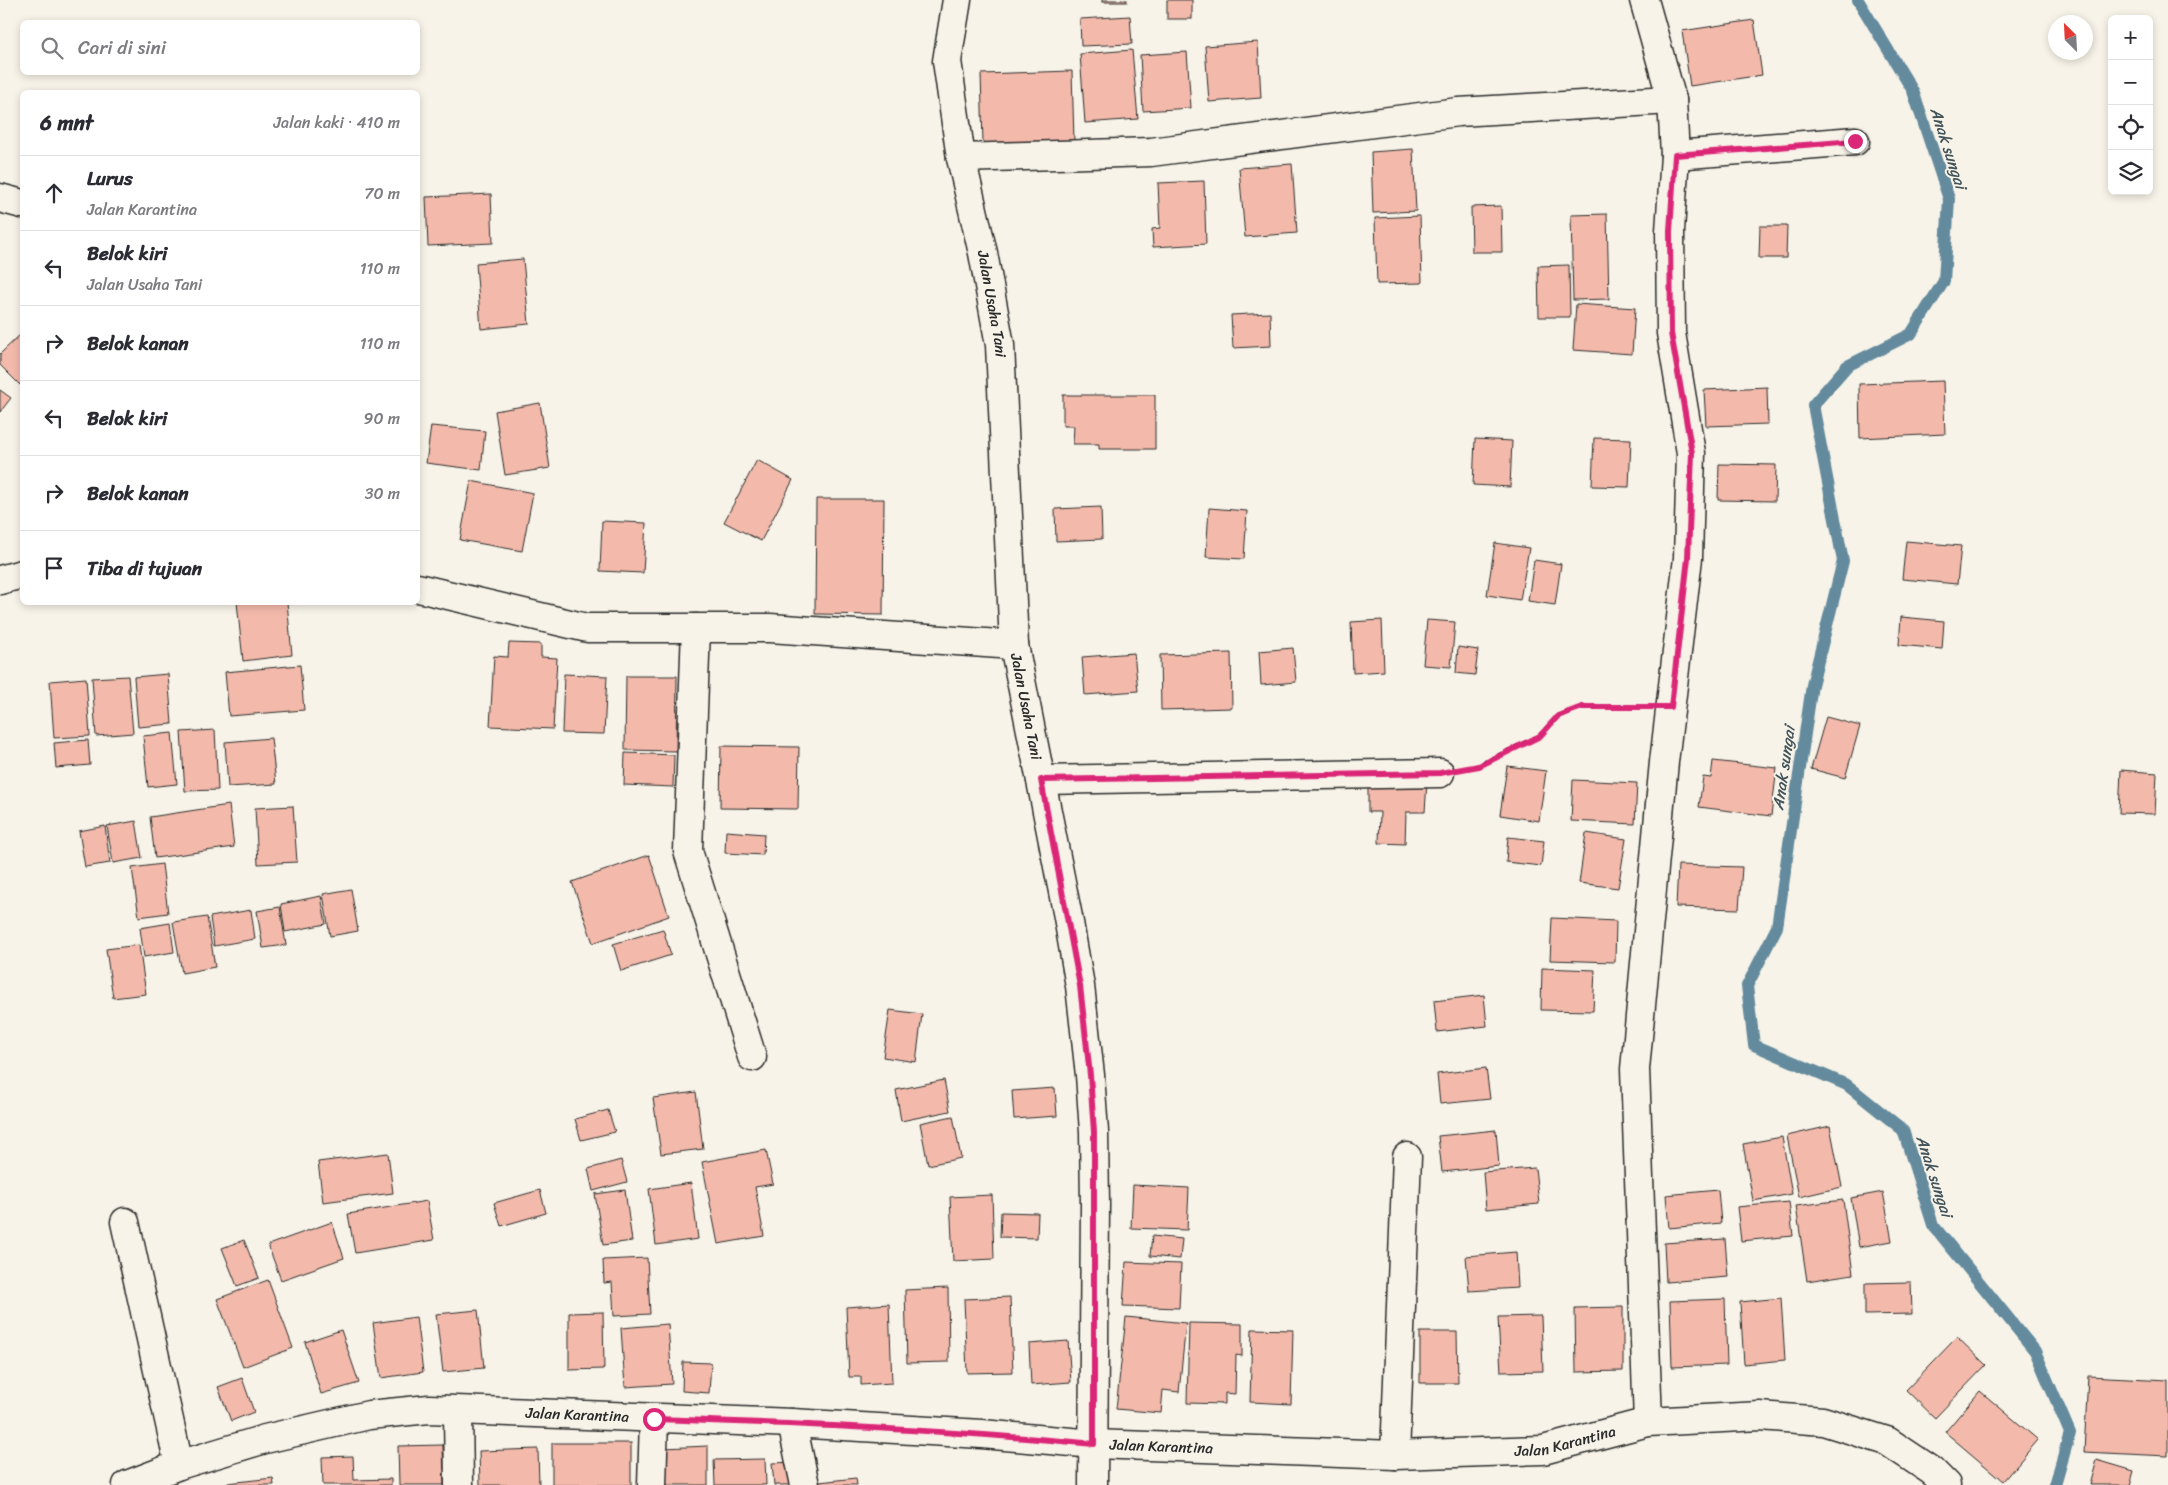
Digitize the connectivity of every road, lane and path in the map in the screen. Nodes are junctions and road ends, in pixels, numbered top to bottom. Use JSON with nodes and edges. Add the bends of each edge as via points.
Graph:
{"nodes":[{"id":1,"x":957,"y":0,"type":"edge"},
{"id":2,"x":1644,"y":0,"type":"edge"},
{"id":3,"x":1672,"y":100,"type":"junction"},
{"id":4,"x":1855,"y":141,"type":"dead end"},
{"id":5,"x":1675,"y":155,"type":"junction"},
{"id":6,"x":961,"y":158,"type":"junction"},
{"id":7,"x":0,"y":198,"type":"edge"},
{"id":8,"x":20,"y":203,"type":"edge"},
{"id":9,"x":20,"y":575,"type":"edge"},
{"id":10,"x":0,"y":580,"type":"edge"},
{"id":11,"x":420,"y":588,"type":"edge"},
{"id":12,"x":696,"y":628,"type":"junction"},
{"id":13,"x":1014,"y":645,"type":"junction"},
{"id":14,"x":1671,"y":707,"type":"junction"},
{"id":15,"x":1440,"y":773,"type":"joint"},
{"id":16,"x":1041,"y":780,"type":"junction"},
{"id":17,"x":752,"y":1057,"type":"dead end"},
{"id":18,"x":1407,"y":1157,"type":"dead end"},
{"id":19,"x":125,"y":1222,"type":"dead end"},
{"id":20,"x":458,"y":1411,"type":"junction"},
{"id":21,"x":654,"y":1419,"type":"junction"},
{"id":22,"x":1648,"y":1422,"type":"junction"},
{"id":23,"x":792,"y":1424,"type":"junction"},
{"id":24,"x":1094,"y":1444,"type":"junction"},
{"id":25,"x":1395,"y":1455,"type":"junction"},
{"id":26,"x":179,"y":1466,"type":"junction"},
{"id":27,"x":127,"y":1485,"type":"edge"},
{"id":28,"x":459,"y":1485,"type":"edge"},
{"id":29,"x":652,"y":1485,"type":"edge"},
{"id":30,"x":805,"y":1485,"type":"edge"},
{"id":31,"x":1093,"y":1485,"type":"edge"},
{"id":32,"x":1946,"y":1485,"type":"edge"}],
"edges":[{"from":1,"to":6,"type":"street","name":"Jalan Usaha Tani","via":[[947,61]]},
{"from":2,"to":3,"type":"street"},
{"from":3,"to":5,"type":"street"},
{"from":3,"to":6,"type":"street","via":[[1458,112],[1151,152]]},
{"from":4,"to":5,"type":"street"},
{"from":5,"to":14,"type":"street","via":[[1670,231],[1671,333],[1692,453],[1688,558]]},
{"from":6,"to":13,"type":"street","name":"Jalan Usaha Tani","via":[[1000,345]]},
{"from":7,"to":8,"type":"street"},
{"from":9,"to":10,"type":"street"},
{"from":11,"to":12,"type":"street","via":[[587,628]]},
{"from":12,"to":13,"type":"street","via":[[770,628]]},
{"from":12,"to":17,"type":"street","via":[[688,852]]},
{"from":13,"to":16,"type":"street","name":"Jalan Usaha Tani"},
{"from":14,"to":15,"type":"path","via":[[1582,707],[1558,716],[1540,736],[1479,766]]},
{"from":14,"to":22,"type":"street","via":[[1635,1069]]},
{"from":15,"to":16,"type":"street"},
{"from":16,"to":24,"type":"street","name":"Jalan Usaha Tani","via":[[1080,986],[1090,1075],[1094,1150]]},
{"from":18,"to":25,"type":"street"},
{"from":19,"to":26,"type":"street"},
{"from":20,"to":21,"type":"street","name":"Jalan Karantina"},
{"from":20,"to":26,"type":"street","name":"Jalan Karantina","via":[[429,1409],[369,1415],[266,1439]]},
{"from":20,"to":28,"type":"street"},
{"from":21,"to":23,"type":"street","name":"Jalan Karantina"},
{"from":21,"to":29,"type":"street"},
{"from":22,"to":25,"type":"street","name":"Jalan Karantina","via":[[1543,1450]]},
{"from":22,"to":32,"type":"street","name":"Jalan Karantina","via":[[1760,1416],[1823,1422],[1887,1441],[1932,1471]]},
{"from":23,"to":24,"type":"street","name":"Jalan Karantina","via":[[982,1434]]},
{"from":23,"to":30,"type":"street"},
{"from":24,"to":25,"type":"street","name":"Jalan Karantina"},
{"from":24,"to":31,"type":"street","name":"Jalan Usaha Tani"},
{"from":26,"to":27,"type":"street","name":"Jalan Karantina"}]}
